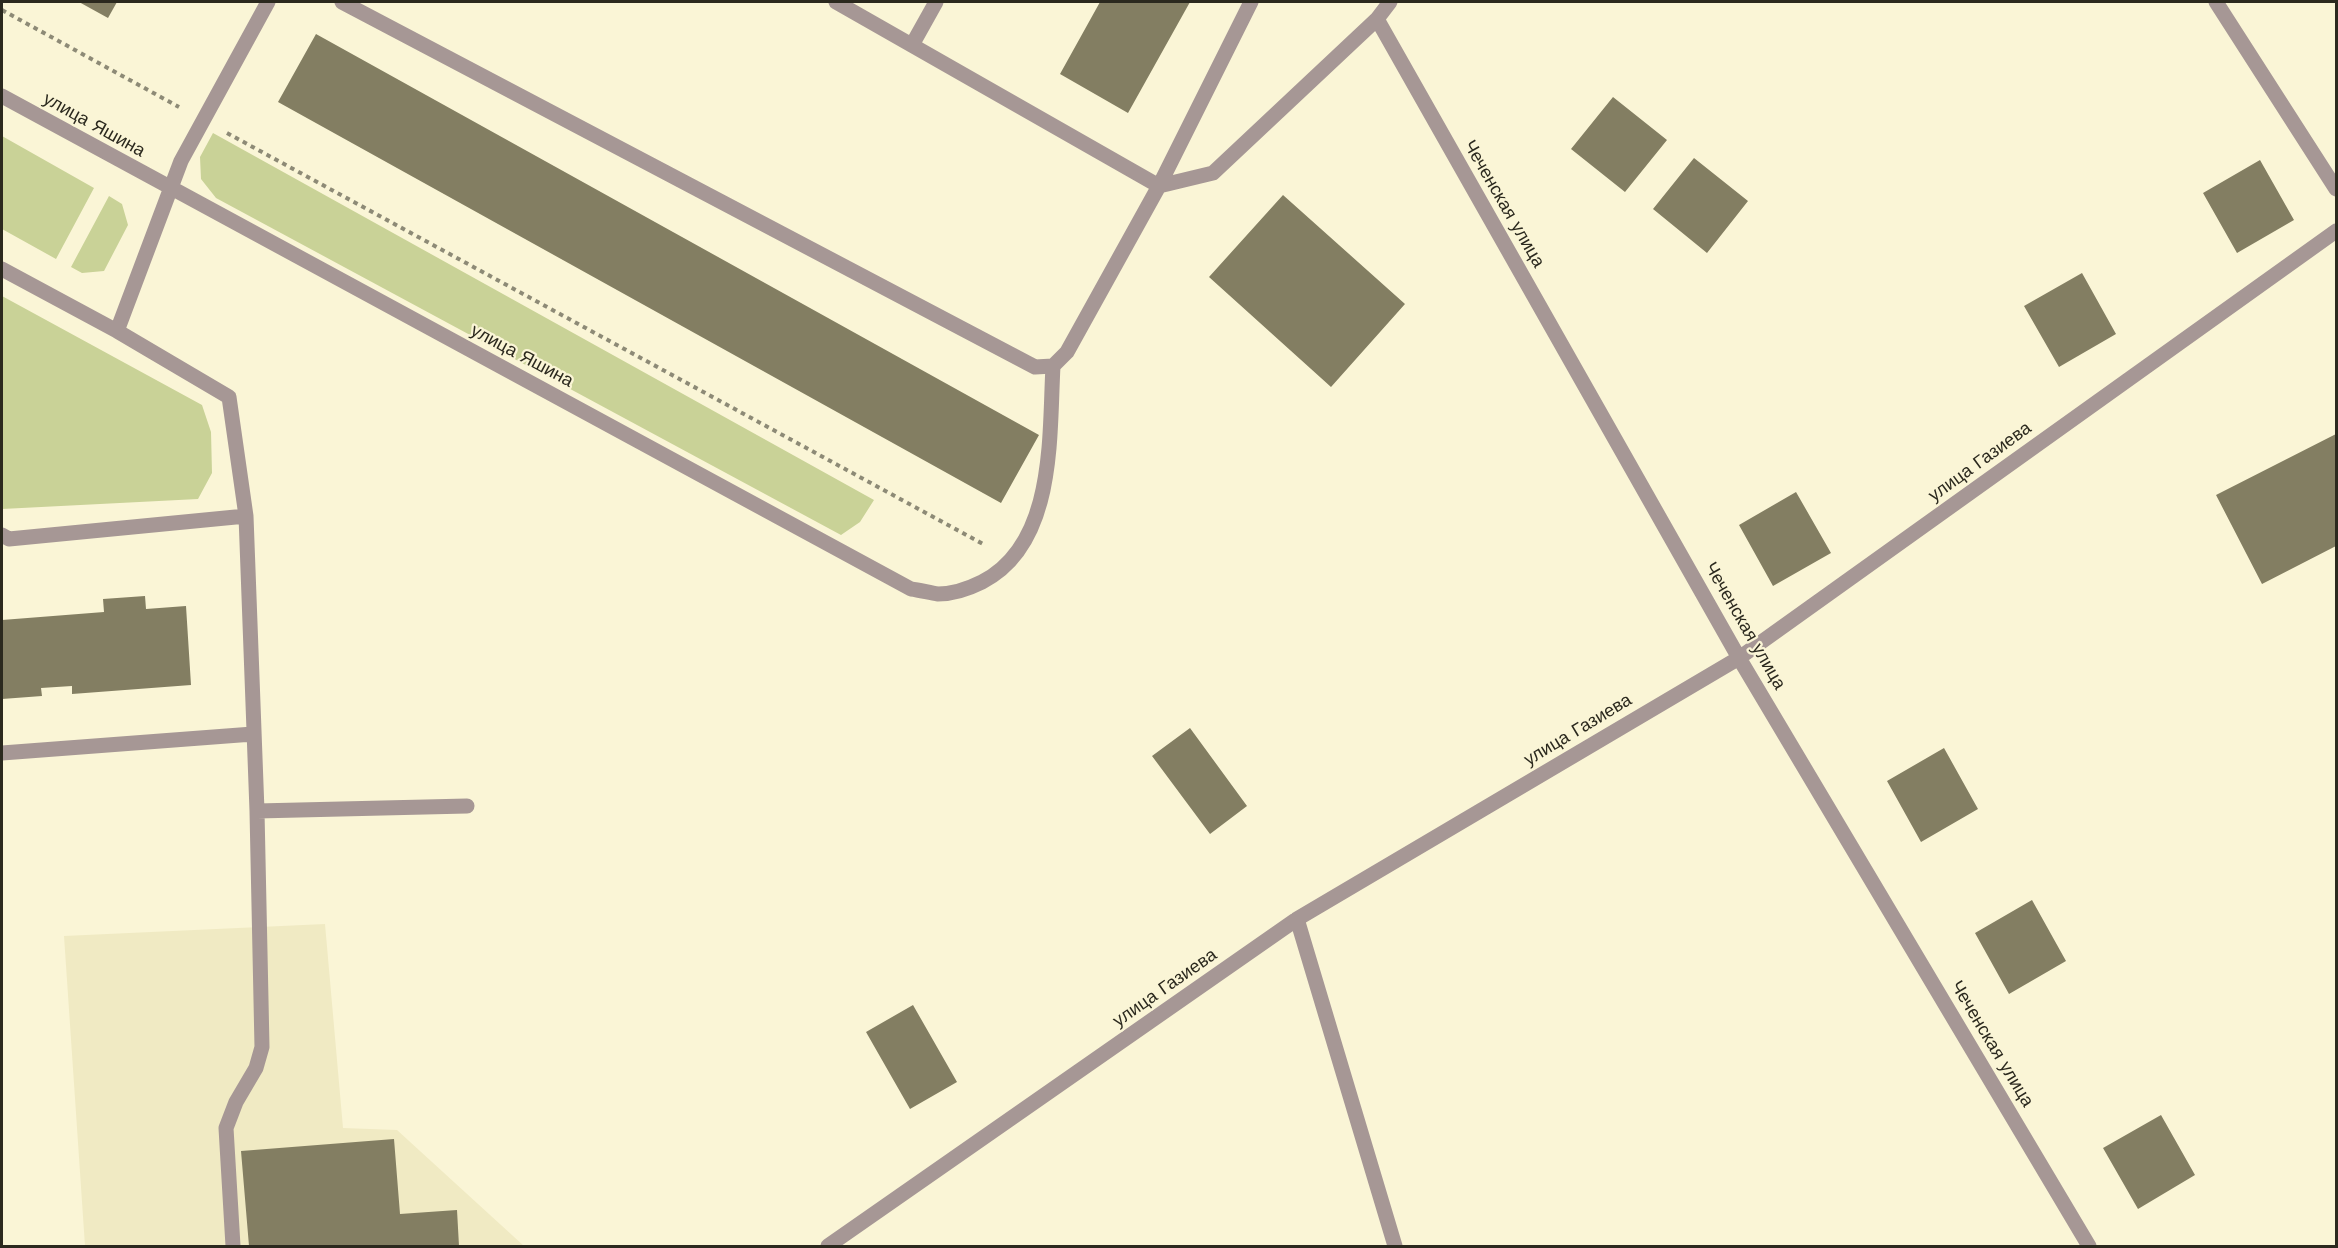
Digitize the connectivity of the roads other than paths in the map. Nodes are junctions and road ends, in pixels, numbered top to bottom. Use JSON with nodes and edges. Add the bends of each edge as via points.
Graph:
{"nodes":[{"id":1,"x":268,"y":2,"type":"edge"},
{"id":2,"x":342,"y":2,"type":"edge"},
{"id":3,"x":836,"y":2,"type":"edge"},
{"id":4,"x":936,"y":2,"type":"edge"},
{"id":5,"x":1251,"y":2,"type":"edge"},
{"id":6,"x":1390,"y":2,"type":"edge"},
{"id":7,"x":2216,"y":2,"type":"edge"},
{"id":8,"x":1377,"y":19,"type":"junction"},
{"id":9,"x":912,"y":45,"type":"junction"},
{"id":10,"x":2,"y":96,"type":"edge"},
{"id":11,"x":1159,"y":186,"type":"junction"},
{"id":12,"x":170,"y":189,"type":"junction"},
{"id":13,"x":2337,"y":189,"type":"edge"},
{"id":14,"x":2337,"y":231,"type":"edge"},
{"id":15,"x":2,"y":269,"type":"edge"},
{"id":16,"x":117,"y":331,"type":"junction"},
{"id":17,"x":1053,"y":366,"type":"junction"},
{"id":18,"x":246,"y":516,"type":"junction"},
{"id":19,"x":2,"y":536,"type":"edge"},
{"id":20,"x":1739,"y":658,"type":"junction"},
{"id":21,"x":253,"y":734,"type":"junction"},
{"id":22,"x":2,"y":753,"type":"edge"},
{"id":23,"x":467,"y":807,"type":"dead end"},
{"id":24,"x":257,"y":812,"type":"junction"},
{"id":25,"x":1297,"y":919,"type":"junction"},
{"id":26,"x":233,"y":1246,"type":"edge"},
{"id":27,"x":828,"y":1246,"type":"edge"},
{"id":28,"x":1395,"y":1246,"type":"edge"},
{"id":29,"x":2089,"y":1246,"type":"edge"}],
"edges":[{"from":1,"to":12,"type":"street","via":[[181,160]]},
{"from":2,"to":17,"type":"street","via":[[1035,367]]},
{"from":3,"to":9,"type":"street"},
{"from":4,"to":9,"type":"street"},
{"from":5,"to":11,"type":"street"},
{"from":6,"to":8,"type":"street"},
{"from":7,"to":13,"type":"street"},
{"from":8,"to":11,"type":"street","via":[[1213,173]]},
{"from":8,"to":20,"type":"street","name":"Чеченская улица"},
{"from":9,"to":11,"type":"street"},
{"from":10,"to":12,"type":"street","name":"улица Яшина"},
{"from":11,"to":17,"type":"street","via":[[1067,352]]},
{"from":12,"to":16,"type":"street"},
{"from":12,"to":17,"type":"street","name":"улица Яшина","via":[[911,589],[939,594],[965,590],[996,575],[1023,546],[1039,507],[1046,475]]},
{"from":14,"to":20,"type":"street","name":"улица Газиева"},
{"from":15,"to":16,"type":"street"},
{"from":16,"to":18,"type":"street","via":[[229,397]]},
{"from":18,"to":19,"type":"street","via":[[9,539]]},
{"from":18,"to":21,"type":"street"},
{"from":20,"to":25,"type":"street","name":"улица Газиева"},
{"from":20,"to":29,"type":"street","name":"Чеченская улица"},
{"from":21,"to":22,"type":"street"},
{"from":21,"to":24,"type":"street"},
{"from":23,"to":24,"type":"street"},
{"from":24,"to":26,"type":"street","via":[[262,1047],[256,1068],[226,1128]]},
{"from":25,"to":27,"type":"street","name":"улица Газиева"},
{"from":25,"to":28,"type":"street"}]}
